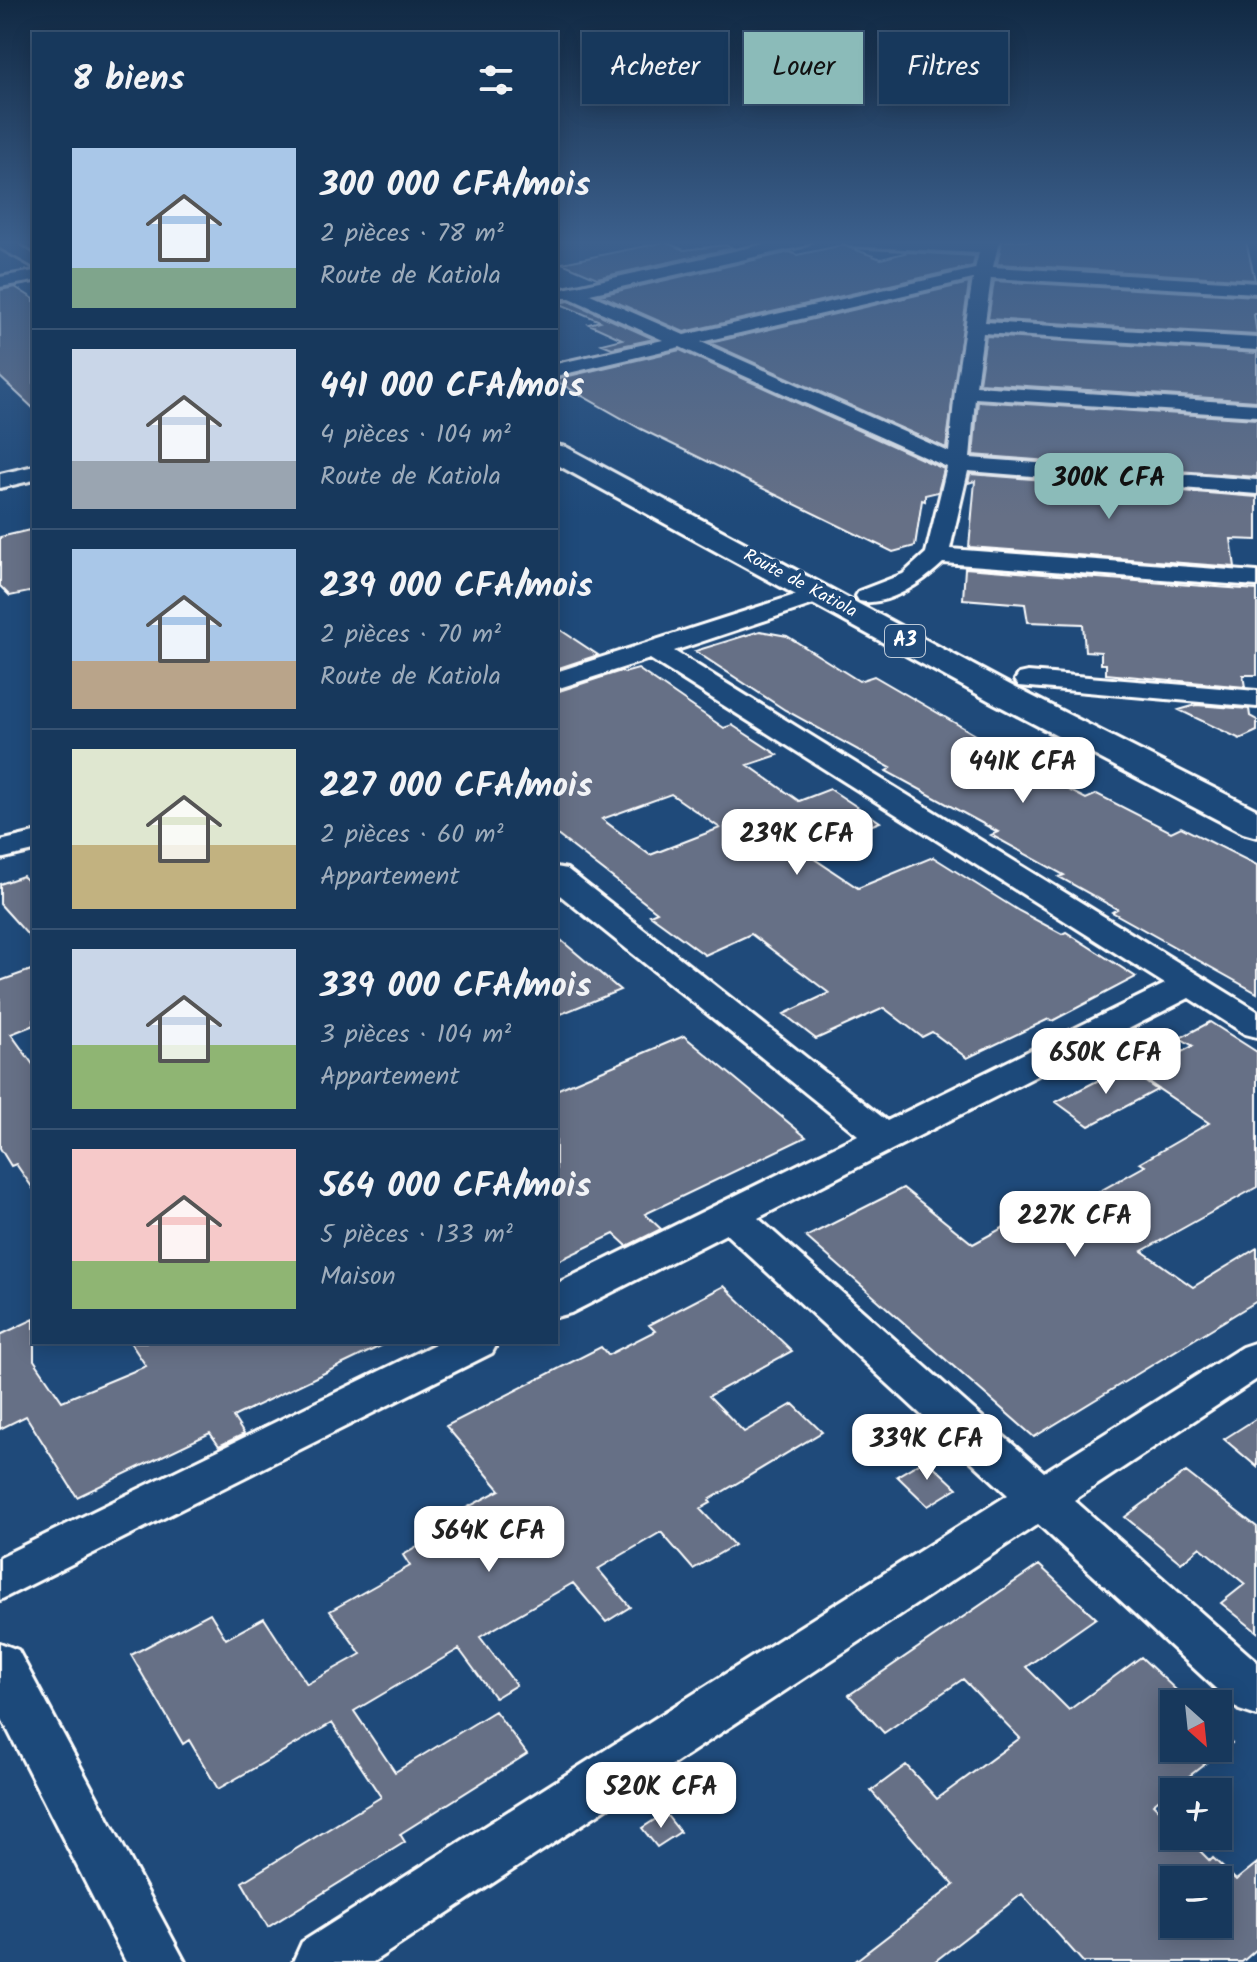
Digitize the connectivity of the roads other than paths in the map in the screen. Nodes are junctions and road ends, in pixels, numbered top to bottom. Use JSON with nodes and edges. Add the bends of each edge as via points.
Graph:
{"nodes":[{"id":1,"x":659,"y":333,"type":"edge"},
{"id":2,"x":717,"y":333,"type":"edge"},
{"id":3,"x":975,"y":333,"type":"edge"},
{"id":4,"x":1068,"y":333,"type":"edge"},
{"id":5,"x":680,"y":341,"type":"junction"},
{"id":6,"x":1257,"y":344,"type":"edge"},
{"id":7,"x":558,"y":370,"type":"edge"},
{"id":8,"x":965,"y":391,"type":"junction"},
{"id":9,"x":1257,"y":410,"type":"edge"},
{"id":10,"x":558,"y":432,"type":"edge"},
{"id":11,"x":558,"y":454,"type":"edge"},
{"id":12,"x":959,"y":464,"type":"junction"},
{"id":13,"x":32,"y":473,"type":"edge"},
{"id":14,"x":0,"y":481,"type":"edge"},
{"id":15,"x":1257,"y":487,"type":"edge"},
{"id":16,"x":937,"y":555,"type":"junction"},
{"id":17,"x":1257,"y":579,"type":"edge"},
{"id":18,"x":820,"y":594,"type":"junction"},
{"id":19,"x":868,"y":596,"type":"junction"},
{"id":20,"x":654,"y":650,"type":"junction"},
{"id":21,"x":558,"y":680,"type":"edge"},
{"id":22,"x":1028,"y":680,"type":"junction"},
{"id":23,"x":1257,"y":699,"type":"edge"},
{"id":24,"x":1257,"y":800,"type":"edge"},
{"id":25,"x":1257,"y":825,"type":"edge"},
{"id":26,"x":32,"y":842,"type":"edge"},
{"id":27,"x":0,"y":850,"type":"edge"},
{"id":28,"x":558,"y":878,"type":"edge"},
{"id":29,"x":1191,"y":984,"type":"junction"},
{"id":30,"x":1257,"y":1026,"type":"edge"},
{"id":31,"x":885,"y":1138,"type":"junction"},
{"id":32,"x":730,"y":1215,"type":"junction"},
{"id":33,"x":558,"y":1301,"type":"edge"},
{"id":34,"x":473,"y":1344,"type":"edge"},
{"id":35,"x":1257,"y":1358,"type":"edge"},
{"id":36,"x":1041,"y":1498,"type":"junction"},
{"id":37,"x":0,"y":1580,"type":"edge"},
{"id":38,"x":0,"y":1665,"type":"edge"},
{"id":39,"x":1257,"y":1694,"type":"edge"},
{"id":40,"x":156,"y":1962,"type":"edge"},
{"id":41,"x":322,"y":1962,"type":"edge"}],
"edges":[{"from":1,"to":5,"type":"street"},
{"from":2,"to":5,"type":"street"},
{"from":3,"to":8,"type":"street"},
{"from":4,"to":6,"type":"street"},
{"from":5,"to":7,"type":"street"},
{"from":5,"to":12,"type":"street"},
{"from":8,"to":9,"type":"street"},
{"from":8,"to":12,"type":"street"},
{"from":10,"to":19,"type":"highway","name":"Route de Katiola","number":"A3"},
{"from":11,"to":18,"type":"highway","name":"Route de Katiola","number":"A3"},
{"from":12,"to":15,"type":"street"},
{"from":12,"to":16,"type":"street"},
{"from":13,"to":14,"type":"street"},
{"from":16,"to":17,"type":"street"},
{"from":16,"to":19,"type":"street","via":[[912,579]]},
{"from":18,"to":20,"type":"street"},
{"from":18,"to":25,"type":"highway","name":"Route de Katiola","number":"A3"},
{"from":19,"to":22,"type":"highway","name":"Route de Katiola","number":"A3"},
{"from":20,"to":21,"type":"street"},
{"from":20,"to":29,"type":"street"},
{"from":22,"to":23,"type":"street"},
{"from":22,"to":24,"type":"highway","name":"Route de Katiola","number":"A3"},
{"from":26,"to":27,"type":"street"},
{"from":28,"to":31,"type":"street"},
{"from":29,"to":30,"type":"street"},
{"from":29,"to":31,"type":"street"},
{"from":31,"to":32,"type":"street"},
{"from":32,"to":33,"type":"street"},
{"from":32,"to":36,"type":"street"},
{"from":34,"to":37,"type":"street"},
{"from":35,"to":36,"type":"street"},
{"from":36,"to":39,"type":"street"},
{"from":36,"to":41,"type":"street"},
{"from":38,"to":40,"type":"street"}]}
